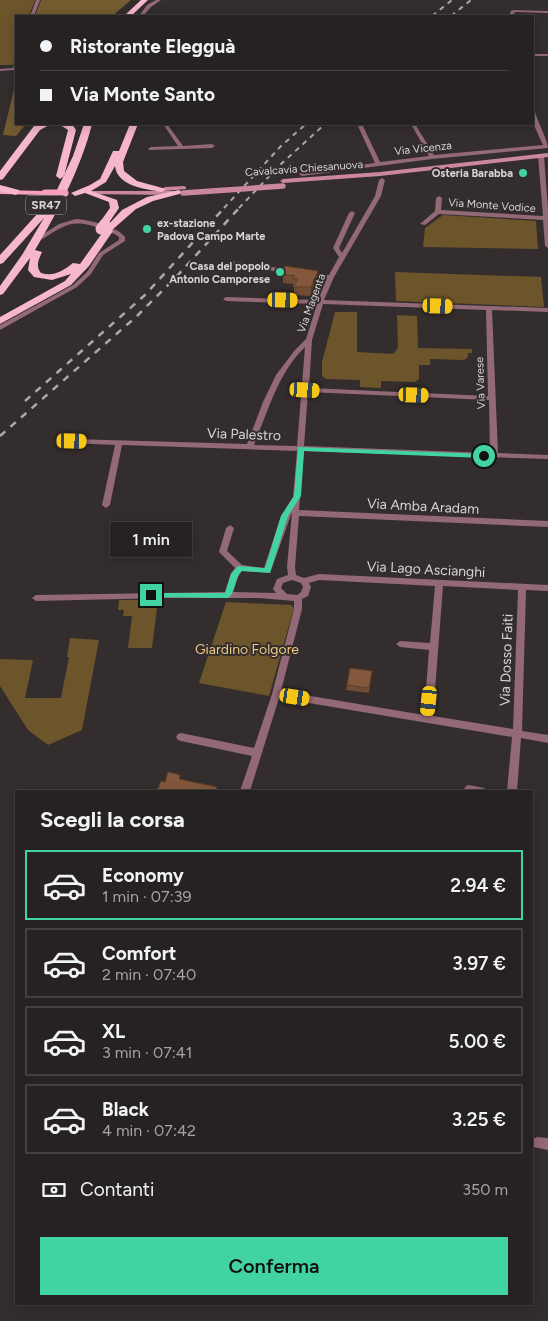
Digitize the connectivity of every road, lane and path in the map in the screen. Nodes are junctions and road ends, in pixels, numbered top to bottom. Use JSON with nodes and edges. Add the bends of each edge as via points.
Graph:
{"nodes":[{"id":1,"x":38,"y":0,"type":"edge"},
{"id":2,"x":137,"y":0,"type":"edge"},
{"id":3,"x":159,"y":0,"type":"edge"},
{"id":4,"x":147,"y":3,"type":"edge"},
{"id":5,"x":130,"y":12,"type":"edge"},
{"id":6,"x":548,"y":12,"type":"edge"},
{"id":7,"x":512,"y":14,"type":"edge"},
{"id":8,"x":32,"y":15,"type":"edge"},
{"id":9,"x":141,"y":15,"type":"edge"},
{"id":10,"x":534,"y":55,"type":"edge"},
{"id":11,"x":548,"y":55,"type":"edge"},
{"id":12,"x":15,"y":69,"type":"edge"},
{"id":13,"x":0,"y":70,"type":"edge"},
{"id":14,"x":534,"y":121,"type":"edge"},
{"id":15,"x":33,"y":125,"type":"edge"},
{"id":16,"x":44,"y":125,"type":"edge"},
{"id":17,"x":66,"y":125,"type":"edge"},
{"id":18,"x":80,"y":125,"type":"edge"},
{"id":19,"x":88,"y":125,"type":"edge"},
{"id":20,"x":95,"y":125,"type":"edge"},
{"id":21,"x":128,"y":125,"type":"edge"},
{"id":22,"x":134,"y":125,"type":"edge"},
{"id":23,"x":165,"y":125,"type":"edge"},
{"id":24,"x":359,"y":125,"type":"edge"},
{"id":25,"x":414,"y":125,"type":"edge"},
{"id":26,"x":212,"y":146,"type":"dead end"},
{"id":27,"x":547,"y":146,"type":"edge"},
{"id":28,"x":181,"y":147,"type":"junction"},
{"id":29,"x":151,"y":149,"type":"dead end"},
{"id":30,"x":545,"y":155,"type":"edge"},
{"id":31,"x":432,"y":157,"type":"junction"},
{"id":32,"x":77,"y":158,"type":"junction"},
{"id":33,"x":378,"y":163,"type":"junction"},
{"id":34,"x":0,"y":169,"type":"edge"},
{"id":35,"x":302,"y":174,"type":"dead end"},
{"id":36,"x":60,"y":176,"type":"junction"},
{"id":37,"x":0,"y":177,"type":"edge"},
{"id":38,"x":381,"y":177,"type":"junction"},
{"id":39,"x":0,"y":188,"type":"edge"},
{"id":40,"x":162,"y":189,"type":"junction"},
{"id":41,"x":182,"y":191,"type":"junction"},
{"id":42,"x":0,"y":192,"type":"edge"},
{"id":43,"x":16,"y":192,"type":"junction"},
{"id":44,"x":75,"y":193,"type":"junction"},
{"id":45,"x":89,"y":193,"type":"junction"},
{"id":46,"x":101,"y":193,"type":"junction"},
{"id":47,"x":439,"y":198,"type":"dead end"},
{"id":48,"x":438,"y":212,"type":"junction"},
{"id":49,"x":352,"y":214,"type":"dead end"},
{"id":50,"x":41,"y":215,"type":"junction"},
{"id":51,"x":546,"y":218,"type":"junction"},
{"id":52,"x":423,"y":224,"type":"dead end"},
{"id":53,"x":106,"y":228,"type":"junction"},
{"id":54,"x":37,"y":240,"type":"junction"},
{"id":55,"x":548,"y":246,"type":"edge"},
{"id":56,"x":342,"y":257,"type":"junction"},
{"id":57,"x":0,"y":261,"type":"edge"},
{"id":58,"x":230,"y":263,"type":"dead end"},
{"id":59,"x":331,"y":277,"type":"junction"},
{"id":60,"x":0,"y":280,"type":"edge"},
{"id":61,"x":0,"y":292,"type":"edge"},
{"id":62,"x":226,"y":299,"type":"dead end"},
{"id":63,"x":321,"y":301,"type":"junction"},
{"id":64,"x":489,"y":308,"type":"junction"},
{"id":65,"x":548,"y":310,"type":"edge"},
{"id":66,"x":0,"y":320,"type":"edge"},
{"id":67,"x":0,"y":328,"type":"edge"},
{"id":68,"x":309,"y":340,"type":"junction"},
{"id":69,"x":305,"y":390,"type":"junction"},
{"id":70,"x":492,"y":398,"type":"junction"},
{"id":71,"x":72,"y":441,"type":"dead end"},
{"id":72,"x":119,"y":442,"type":"junction"},
{"id":73,"x":250,"y":446,"type":"junction"},
{"id":74,"x":301,"y":449,"type":"junction"},
{"id":75,"x":494,"y":456,"type":"junction"},
{"id":76,"x":548,"y":457,"type":"edge"},
{"id":77,"x":297,"y":496,"type":"junction"},
{"id":78,"x":106,"y":505,"type":"dead end"},
{"id":79,"x":296,"y":513,"type":"junction"},
{"id":80,"x":548,"y":524,"type":"edge"},
{"id":81,"x":230,"y":528,"type":"dead end"},
{"id":82,"x":240,"y":568,"type":"junction"},
{"id":83,"x":292,"y":577,"type":"junction"},
{"id":84,"x":304,"y":581,"type":"junction"},
{"id":85,"x":439,"y":584,"type":"junction"},
{"id":86,"x":277,"y":586,"type":"junction"},
{"id":87,"x":522,"y":587,"type":"junction"},
{"id":88,"x":548,"y":588,"type":"edge"},
{"id":89,"x":259,"y":595,"type":"junction"},
{"id":90,"x":228,"y":596,"type":"junction"},
{"id":91,"x":36,"y":598,"type":"dead end"},
{"id":92,"x":285,"y":598,"type":"junction"},
{"id":93,"x":298,"y":598,"type":"junction"},
{"id":94,"x":400,"y":644,"type":"dead end"},
{"id":95,"x":434,"y":647,"type":"junction"},
{"id":96,"x":276,"y":694,"type":"junction"},
{"id":97,"x":428,"y":719,"type":"junction"},
{"id":98,"x":516,"y":734,"type":"junction"},
{"id":99,"x":181,"y":738,"type":"dead end"},
{"id":100,"x":548,"y":739,"type":"edge"},
{"id":101,"x":257,"y":753,"type":"junction"},
{"id":102,"x":245,"y":790,"type":"edge"},
{"id":103,"x":512,"y":790,"type":"edge"}],
"edges":[{"from":1,"to":8,"type":"street"},
{"from":2,"to":5,"type":"highway"},
{"from":3,"to":4,"type":"street"},
{"from":4,"to":5,"type":"highway"},
{"from":4,"to":9,"type":"street"},
{"from":6,"to":7,"type":"street"},
{"from":10,"to":11,"type":"street"},
{"from":12,"to":13,"type":"street"},
{"from":14,"to":27,"type":"street"},
{"from":15,"to":34,"type":"highway"},
{"from":16,"to":37,"type":"highway","via":[[37,128]]},
{"from":17,"to":36,"type":"highway","via":[[72,130]]},
{"from":18,"to":36,"type":"highway","number":"SR47","via":[[76,142]]},
{"from":19,"to":32,"type":"highway","number":"SR47"},
{"from":20,"to":32,"type":"highway"},
{"from":21,"to":44,"type":"highway","via":[[103,182]]},
{"from":22,"to":40,"type":"highway","via":[[119,162],[120,172],[130,181]]},
{"from":23,"to":28,"type":"street"},
{"from":24,"to":33,"type":"street"},
{"from":25,"to":31,"type":"street"},
{"from":26,"to":28,"type":"street"},
{"from":27,"to":31,"type":"street","name":"Via Vicenza"},
{"from":28,"to":29,"type":"street"},
{"from":30,"to":38,"type":"main road","name":"Via Vicenza"},
{"from":30,"to":51,"type":"street"},
{"from":31,"to":33,"type":"street","name":"Via Vicenza"},
{"from":32,"to":54,"type":"highway","number":"SR47"},
{"from":33,"to":35,"type":"street","name":"Via Vicenza"},
{"from":36,"to":50,"type":"highway","number":"SR47"},
{"from":38,"to":41,"type":"main road","name":"Cavalcavia Chiesanuova","bridge":true},
{"from":38,"to":56,"type":"street","name":"Via Magenta","via":[[378,196]]},
{"from":39,"to":43,"type":"highway"},
{"from":40,"to":41,"type":"main road","name":"Cavalcavia Chiesanuova"},
{"from":40,"to":46,"type":"main road","name":"Cavalcavia Chiesanuova"},
{"from":41,"to":46,"type":"main road","name":"Cavalcavia Chiesanuova"},
{"from":41,"to":53,"type":"highway","via":[[138,204]]},
{"from":42,"to":43,"type":"main road","name":"Cavalcavia Chiesanuova"},
{"from":43,"to":44,"type":"main road","name":"Cavalcavia Chiesanuova","bridge":true},
{"from":44,"to":45,"type":"main road","name":"Cavalcavia Chiesanuova"},
{"from":45,"to":46,"type":"main road","name":"Cavalcavia Chiesanuova"},
{"from":45,"to":53,"type":"highway","via":[[113,200],[116,208]]},
{"from":47,"to":48,"type":"street","name":"Via Monte Vodice"},
{"from":48,"to":51,"type":"street","name":"Via Monte Vodice"},
{"from":48,"to":52,"type":"street","name":"Via Monte Vodice"},
{"from":49,"to":56,"type":"street","name":"Via Magenta","via":[[336,248]]},
{"from":50,"to":57,"type":"highway"},
{"from":50,"to":60,"type":"highway","number":"SR47","via":[[22,250]]},
{"from":51,"to":55,"type":"street"},
{"from":53,"to":54,"type":"highway","via":[[73,270],[55,277],[34,274],[31,269],[38,250]]},
{"from":53,"to":66,"type":"highway","via":[[86,264],[68,283]]},
{"from":54,"to":61,"type":"highway","number":"SR47"},
{"from":54,"to":67,"type":"street","via":[[74,221],[90,222],[122,237],[118,244],[101,254],[84,279],[75,286]]},
{"from":56,"to":59,"type":"street","name":"Via Magenta"},
{"from":58,"to":59,"type":"street"},
{"from":59,"to":63,"type":"street","name":"Via Magenta"},
{"from":62,"to":63,"type":"street"},
{"from":63,"to":64,"type":"street"},
{"from":63,"to":68,"type":"street","name":"Via Magenta"},
{"from":64,"to":65,"type":"street"},
{"from":64,"to":70,"type":"street","name":"Via Varese"},
{"from":68,"to":69,"type":"street","name":"Via Magenta"},
{"from":68,"to":73,"type":"street","via":[[282,369]]},
{"from":69,"to":70,"type":"street"},
{"from":69,"to":74,"type":"street","name":"Via Magenta"},
{"from":70,"to":75,"type":"street","name":"Via Varese"},
{"from":71,"to":72,"type":"street","name":"Via Palestro"},
{"from":72,"to":73,"type":"street","name":"Via Palestro"},
{"from":72,"to":78,"type":"street"},
{"from":73,"to":74,"type":"street","name":"Via Palestro"},
{"from":74,"to":75,"type":"street","name":"Via Palestro"},
{"from":74,"to":77,"type":"street","name":"Via Magenta"},
{"from":75,"to":76,"type":"street","name":"Via Palestro"},
{"from":77,"to":79,"type":"street","name":"Via Magenta"},
{"from":77,"to":82,"type":"street","via":[[285,516],[267,571]]},
{"from":79,"to":80,"type":"street","name":"Via Amba Aradam"},
{"from":79,"to":83,"type":"street","name":"Via Magenta"},
{"from":81,"to":82,"type":"street","via":[[223,552]]},
{"from":82,"to":90,"type":"street"},
{"from":83,"to":84,"type":"street"},
{"from":83,"to":86,"type":"street"},
{"from":84,"to":85,"type":"street","name":"Via Lago Ascianghi","via":[[318,577]]},
{"from":84,"to":93,"type":"street","via":[[307,591]]},
{"from":85,"to":87,"type":"street","name":"Via Lago Ascianghi"},
{"from":85,"to":95,"type":"street"},
{"from":86,"to":89,"type":"street"},
{"from":86,"to":92,"type":"street"},
{"from":87,"to":88,"type":"street","name":"Via Lago Ascianghi"},
{"from":87,"to":98,"type":"street","name":"Via Dosso Faiti"},
{"from":89,"to":90,"type":"street"},
{"from":89,"to":92,"type":"street"},
{"from":90,"to":91,"type":"street"},
{"from":92,"to":93,"type":"street"},
{"from":93,"to":96,"type":"street"},
{"from":94,"to":95,"type":"street"},
{"from":95,"to":97,"type":"street"},
{"from":96,"to":97,"type":"street"},
{"from":96,"to":101,"type":"street"},
{"from":97,"to":98,"type":"street"},
{"from":98,"to":100,"type":"street"},
{"from":98,"to":103,"type":"street","name":"Via Dosso Faiti"},
{"from":99,"to":101,"type":"street"},
{"from":101,"to":102,"type":"street"}]}
